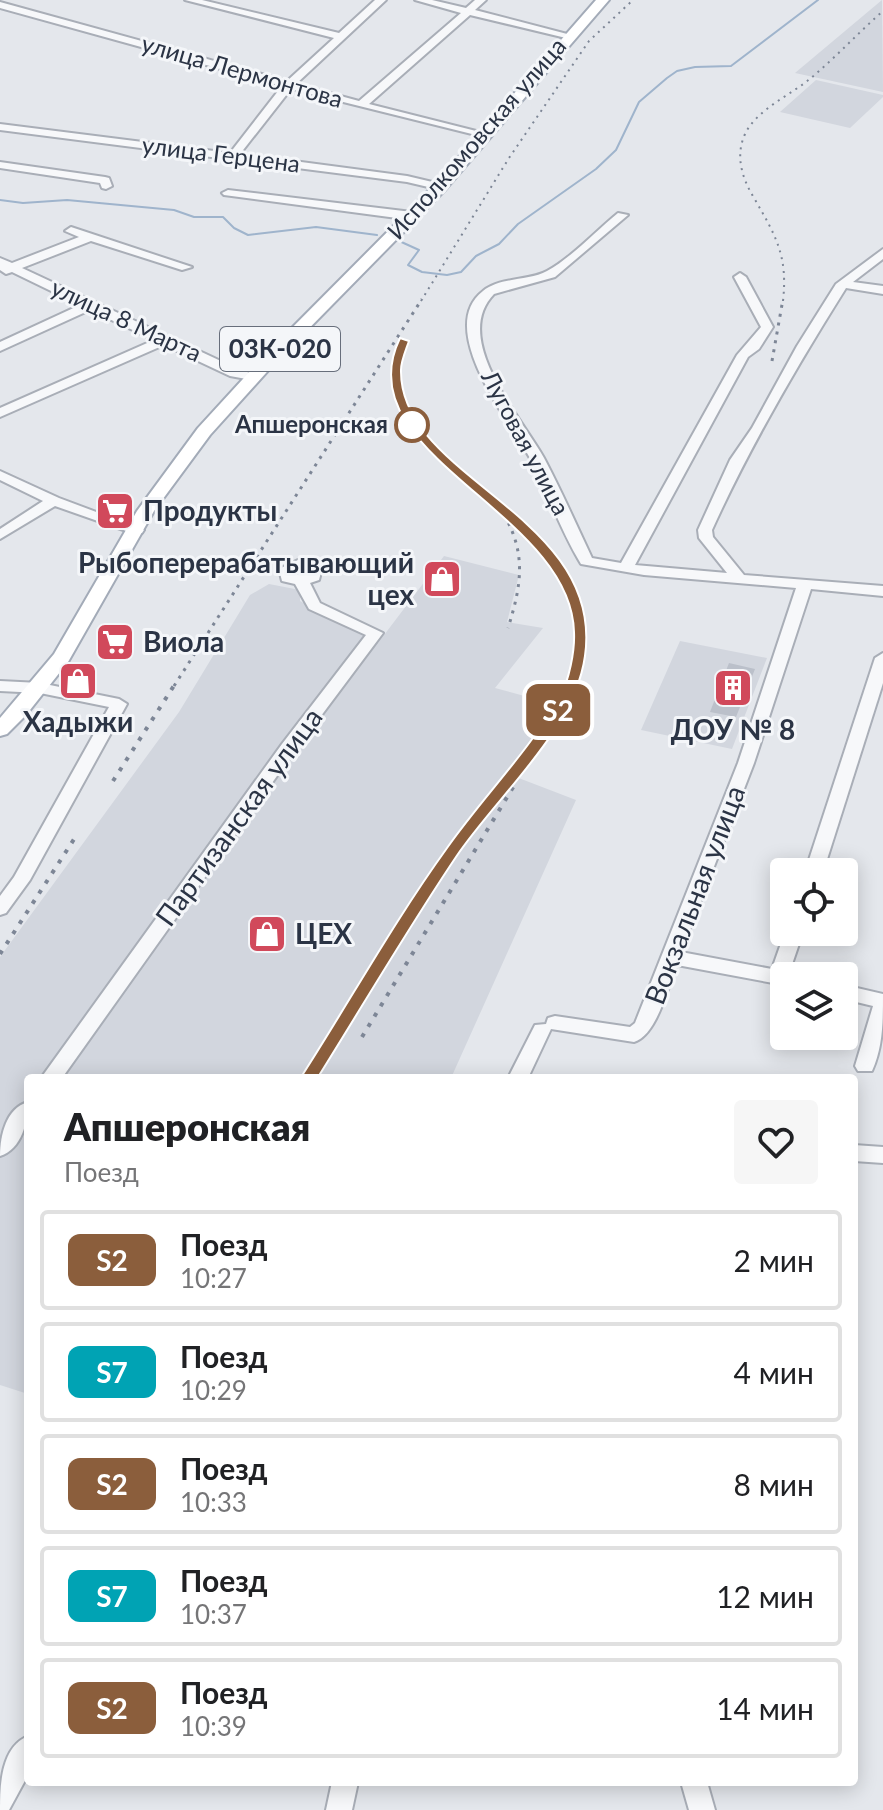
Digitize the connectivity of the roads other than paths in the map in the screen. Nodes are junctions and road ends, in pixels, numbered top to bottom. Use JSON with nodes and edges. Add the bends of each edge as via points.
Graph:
{"nodes":[{"id":1,"x":11,"y":0,"type":"edge"},
{"id":2,"x":190,"y":0,"type":"edge"},
{"id":3,"x":381,"y":0,"type":"edge"},
{"id":4,"x":420,"y":0,"type":"edge"},
{"id":5,"x":481,"y":0,"type":"edge"},
{"id":6,"x":603,"y":0,"type":"edge"},
{"id":7,"x":0,"y":4,"type":"edge"},
{"id":8,"x":465,"y":11,"type":"junction"},
{"id":9,"x":566,"y":35,"type":"junction"},
{"id":10,"x":341,"y":37,"type":"junction"},
{"id":11,"x":289,"y":85,"type":"junction"},
{"id":12,"x":361,"y":105,"type":"junction"},
{"id":13,"x":0,"y":127,"type":"edge"},
{"id":14,"x":484,"y":136,"type":"junction"},
{"id":15,"x":233,"y":156,"type":"junction"},
{"id":16,"x":0,"y":165,"type":"edge"},
{"id":17,"x":106,"y":186,"type":"dead end"},
{"id":18,"x":441,"y":187,"type":"junction"},
{"id":19,"x":228,"y":193,"type":"dead end"},
{"id":20,"x":622,"y":215,"type":"dead end"},
{"id":21,"x":412,"y":216,"type":"junction"},
{"id":22,"x":71,"y":231,"type":"dead end"},
{"id":23,"x":91,"y":237,"type":"junction"},
{"id":24,"x":883,"y":253,"type":"edge"},
{"id":25,"x":186,"y":267,"type":"dead end"},
{"id":26,"x":4,"y":268,"type":"edge"},
{"id":27,"x":740,"y":277,"type":"dead end"},
{"id":28,"x":842,"y":284,"type":"junction"},
{"id":29,"x":883,"y":290,"type":"edge"},
{"id":30,"x":90,"y":305,"type":"junction"},
{"id":31,"x":164,"y":340,"type":"junction"},
{"id":32,"x":0,"y":347,"type":"edge"},
{"id":33,"x":253,"y":378,"type":"junction"},
{"id":34,"x":0,"y":413,"type":"edge"},
{"id":35,"x":0,"y":475,"type":"edge"},
{"id":36,"x":54,"y":501,"type":"junction"},
{"id":37,"x":137,"y":530,"type":"junction"},
{"id":38,"x":0,"y":535,"type":"edge"},
{"id":39,"x":626,"y":567,"type":"junction"},
{"id":40,"x":738,"y":577,"type":"junction"},
{"id":41,"x":301,"y":581,"type":"dead end"},
{"id":42,"x":805,"y":584,"type":"junction"},
{"id":43,"x":883,"y":591,"type":"edge"},
{"id":44,"x":883,"y":661,"type":"edge"},
{"id":45,"x":0,"y":686,"type":"edge"},
{"id":46,"x":40,"y":688,"type":"junction"},
{"id":47,"x":0,"y":730,"type":"edge"},
{"id":48,"x":819,"y":858,"type":"edge"},
{"id":49,"x":0,"y":909,"type":"edge"},
{"id":50,"x":671,"y":957,"type":"junction"},
{"id":51,"x":770,"y":975,"type":"edge"},
{"id":52,"x":858,"y":996,"type":"edge"},
{"id":53,"x":883,"y":1003,"type":"edge"},
{"id":54,"x":865,"y":1066,"type":"dead end"},
{"id":55,"x":54,"y":1074,"type":"edge"},
{"id":56,"x":520,"y":1074,"type":"edge"},
{"id":57,"x":24,"y":1115,"type":"edge"},
{"id":58,"x":0,"y":1148,"type":"edge"},
{"id":59,"x":858,"y":1153,"type":"edge"},
{"id":60,"x":883,"y":1155,"type":"edge"},
{"id":61,"x":24,"y":1756,"type":"edge"},
{"id":62,"x":344,"y":1786,"type":"edge"},
{"id":63,"x":695,"y":1786,"type":"edge"},
{"id":64,"x":0,"y":1801,"type":"edge"},
{"id":65,"x":339,"y":1810,"type":"edge"},
{"id":66,"x":702,"y":1810,"type":"edge"}],
"edges":[{"from":1,"to":7,"type":"street"},
{"from":2,"to":10,"type":"street"},
{"from":3,"to":10,"type":"street"},
{"from":4,"to":8,"type":"street"},
{"from":5,"to":8,"type":"street"},
{"from":6,"to":9,"type":"main road","name":"Исполкомовская улица","number":"03К-020"},
{"from":7,"to":11,"type":"street","name":"улица Лермонтова"},
{"from":8,"to":9,"type":"street"},
{"from":8,"to":12,"type":"street"},
{"from":9,"to":14,"type":"main road","name":"Исполкомовская улица","number":"03К-020"},
{"from":10,"to":11,"type":"street"},
{"from":11,"to":12,"type":"street","name":"улица Лермонтова"},
{"from":11,"to":15,"type":"street"},
{"from":12,"to":14,"type":"street","name":"улица Лермонтова"},
{"from":13,"to":15,"type":"street","name":"улица Герцена"},
{"from":14,"to":18,"type":"main road","name":"Исполкомовская улица","number":"03К-020"},
{"from":15,"to":18,"type":"street","name":"улица Герцена"},
{"from":16,"to":17,"type":"street","via":[[105,180]]},
{"from":18,"to":21,"type":"main road","name":"Исполкомовская улица","number":"03К-020"},
{"from":19,"to":21,"type":"street"},
{"from":20,"to":39,"type":"street","name":"Луговая улица","via":[[551,274],[490,291],[475,312],[486,379],[520,427],[586,561]]},
{"from":21,"to":33,"type":"main road","name":"Исполкомовская улица","number":"03К-020"},
{"from":22,"to":23,"type":"street"},
{"from":23,"to":25,"type":"street"},
{"from":23,"to":26,"type":"street"},
{"from":24,"to":28,"type":"street"},
{"from":26,"to":30,"type":"street","name":"улица 8 Марта"},
{"from":27,"to":39,"type":"street","via":[[767,327],[743,355]]},
{"from":28,"to":29,"type":"street"},
{"from":28,"to":40,"type":"street","via":[[737,460],[705,530]]},
{"from":30,"to":31,"type":"street","name":"улица 8 Марта"},
{"from":30,"to":32,"type":"street"},
{"from":31,"to":33,"type":"street","name":"улица 8 Марта"},
{"from":31,"to":34,"type":"street"},
{"from":33,"to":37,"type":"main road","name":"Исполкомовская улица","number":"03К-020","via":[[171,472]]},
{"from":35,"to":36,"type":"street"},
{"from":36,"to":37,"type":"street"},
{"from":36,"to":38,"type":"street"},
{"from":37,"to":46,"type":"main road","name":"Исполкомовская улица","number":"03К-020"},
{"from":39,"to":40,"type":"street"},
{"from":40,"to":42,"type":"street"},
{"from":41,"to":55,"type":"street","name":"Партизанская улица","via":[[314,606],[375,633]]},
{"from":42,"to":43,"type":"street"},
{"from":42,"to":50,"type":"street","name":"Вокзальная улица","via":[[746,763]]},
{"from":44,"to":48,"type":"street"},
{"from":45,"to":46,"type":"street"},
{"from":46,"to":47,"type":"main road","name":"Исполкомовская улица","number":"03К-020"},
{"from":46,"to":49,"type":"street","via":[[119,704]]},
{"from":50,"to":51,"type":"street"},
{"from":50,"to":56,"type":"street","name":"Вокзальная улица","via":[[643,1027],[634,1035],[549,1027]]},
{"from":52,"to":53,"type":"street"},
{"from":53,"to":54,"type":"street"},
{"from":57,"to":58,"type":"street"},
{"from":59,"to":60,"type":"street"},
{"from":61,"to":64,"type":"street"},
{"from":62,"to":65,"type":"street"},
{"from":63,"to":66,"type":"street"}]}
